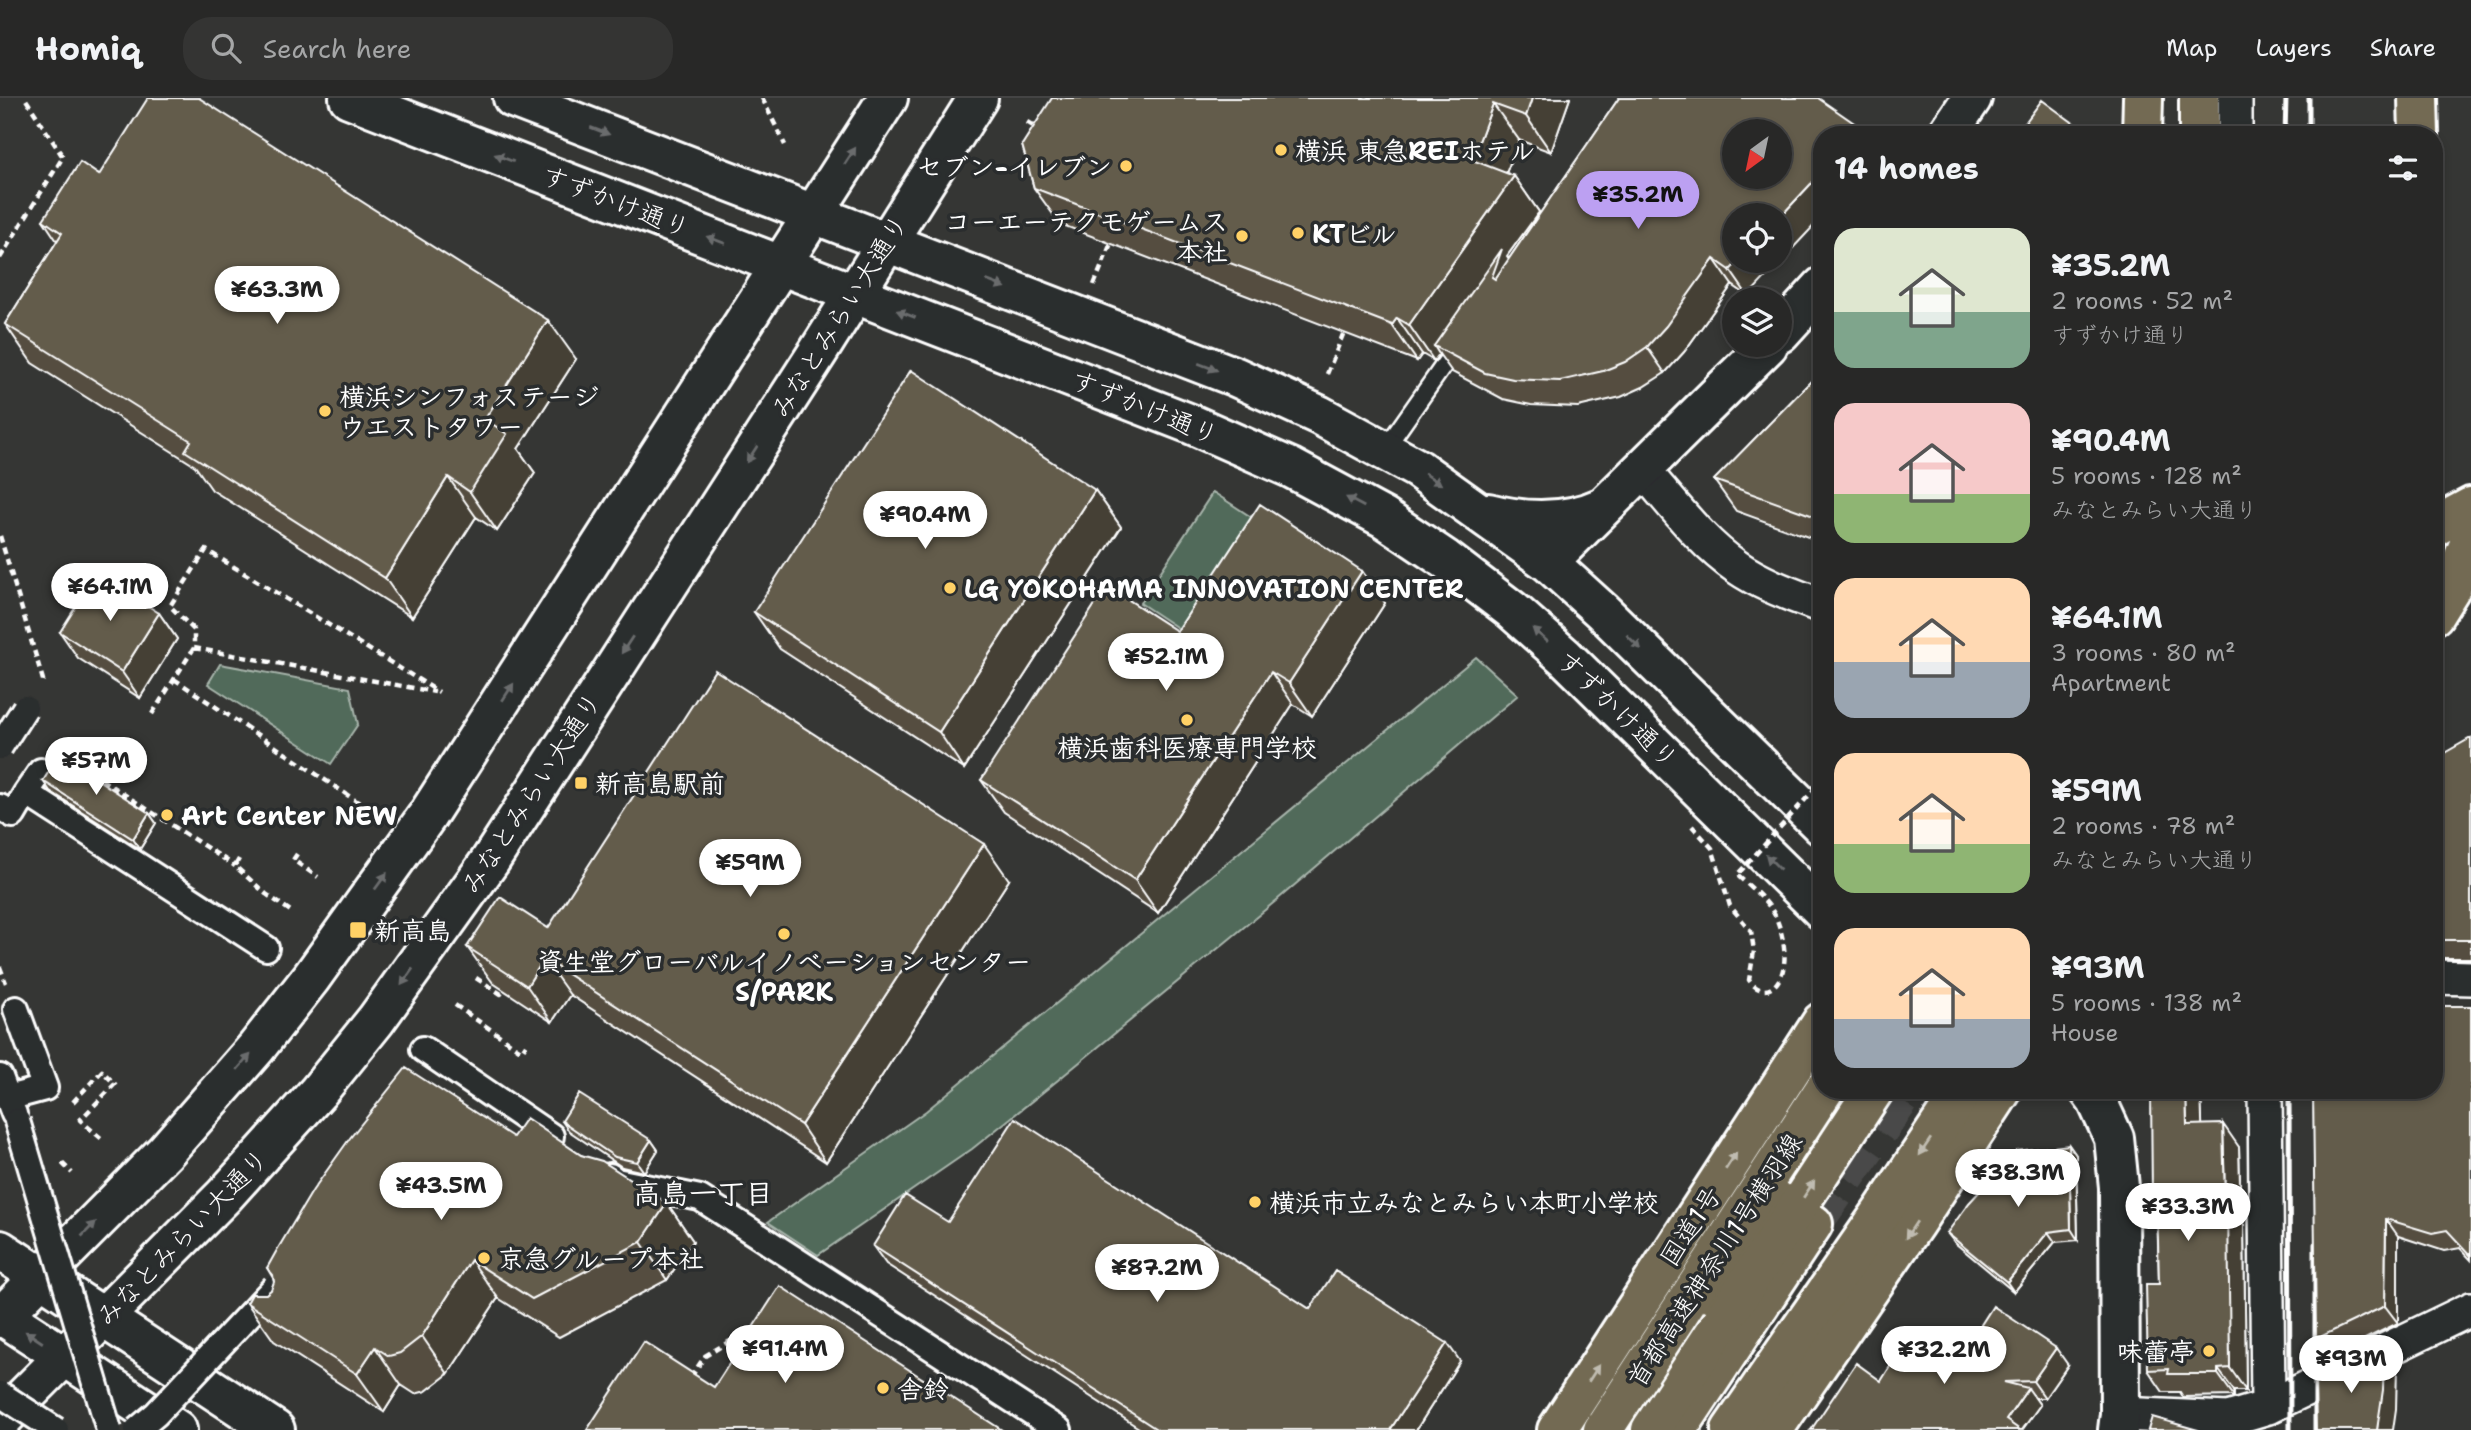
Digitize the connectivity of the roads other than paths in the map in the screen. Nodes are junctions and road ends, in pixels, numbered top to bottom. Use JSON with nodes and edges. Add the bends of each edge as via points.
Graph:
{"nodes":[{"id":1,"x":349,"y":98,"type":"edge"},
{"id":2,"x":513,"y":98,"type":"edge"},
{"id":3,"x":888,"y":98,"type":"edge"},
{"id":4,"x":978,"y":98,"type":"edge"},
{"id":5,"x":1972,"y":98,"type":"edge"},
{"id":6,"x":2128,"y":98,"type":"edge"},
{"id":7,"x":2143,"y":98,"type":"edge"},
{"id":8,"x":2199,"y":98,"type":"edge"},
{"id":9,"x":2235,"y":98,"type":"edge"},
{"id":10,"x":2418,"y":98,"type":"edge"},
{"id":11,"x":1953,"y":126,"type":"edge"},
{"id":12,"x":2126,"y":126,"type":"edge"},
{"id":13,"x":2142,"y":126,"type":"edge"},
{"id":14,"x":2199,"y":126,"type":"edge"},
{"id":15,"x":2235,"y":126,"type":"edge"},
{"id":16,"x":2419,"y":126,"type":"edge"},
{"id":17,"x":813,"y":214,"type":"junction"},
{"id":18,"x":886,"y":243,"type":"junction"},
{"id":19,"x":780,"y":265,"type":"junction"},
{"id":20,"x":854,"y":293,"type":"junction"},
{"id":21,"x":1813,"y":298,"type":"edge"},
{"id":22,"x":1792,"y":320,"type":"edge"},
{"id":23,"x":1468,"y":331,"type":"edge"},
{"id":24,"x":1756,"y":357,"type":"edge"},
{"id":25,"x":1385,"y":449,"type":"junction"},
{"id":26,"x":1643,"y":469,"type":"junction"},
{"id":27,"x":1605,"y":506,"type":"junction"},
{"id":28,"x":2471,"y":507,"type":"edge"},
{"id":29,"x":1480,"y":511,"type":"junction"},
{"id":30,"x":2443,"y":522,"type":"edge"},
{"id":31,"x":2471,"y":538,"type":"edge"},
{"id":32,"x":1548,"y":562,"type":"junction"},
{"id":33,"x":2443,"y":600,"type":"edge"},
{"id":34,"x":2471,"y":601,"type":"edge"},
{"id":35,"x":1813,"y":602,"type":"edge"},
{"id":36,"x":2443,"y":616,"type":"edge"},
{"id":37,"x":25,"y":708,"type":"road end"},
{"id":38,"x":0,"y":747,"type":"edge"},
{"id":39,"x":41,"y":771,"type":"dead end"},
{"id":40,"x":26,"y":793,"type":"junction"},
{"id":41,"x":1813,"y":817,"type":"edge"},
{"id":42,"x":4,"y":818,"type":"edge"},
{"id":43,"x":1813,"y":901,"type":"edge"},
{"id":44,"x":265,"y":948,"type":"dead end"},
{"id":45,"x":2443,"y":977,"type":"edge"},
{"id":46,"x":2471,"y":978,"type":"edge"},
{"id":47,"x":16,"y":1009,"type":"dead end"},
{"id":48,"x":1813,"y":1036,"type":"edge"},
{"id":49,"x":423,"y":1049,"type":"dead end"},
{"id":50,"x":9,"y":1099,"type":"edge"},
{"id":51,"x":1818,"y":1099,"type":"edge"},
{"id":52,"x":1868,"y":1099,"type":"edge"},
{"id":53,"x":1957,"y":1099,"type":"edge"},
{"id":54,"x":1996,"y":1099,"type":"edge"},
{"id":55,"x":2096,"y":1099,"type":"edge"},
{"id":56,"x":2266,"y":1099,"type":"edge"},
{"id":57,"x":571,"y":1150,"type":"edge"},
{"id":58,"x":593,"y":1165,"type":"edge"},
{"id":59,"x":1776,"y":1200,"type":"dead end"},
{"id":60,"x":1814,"y":1224,"type":"tunnel mouth"},
{"id":61,"x":0,"y":1250,"type":"edge"},
{"id":62,"x":41,"y":1277,"type":"junction"},
{"id":63,"x":278,"y":1284,"type":"edge"},
{"id":64,"x":2471,"y":1309,"type":"edge"},
{"id":65,"x":1,"y":1316,"type":"edge"},
{"id":66,"x":103,"y":1318,"type":"junction"},
{"id":67,"x":1794,"y":1338,"type":"junction"},
{"id":68,"x":65,"y":1357,"type":"junction"},
{"id":69,"x":0,"y":1394,"type":"edge"},
{"id":70,"x":2268,"y":1407,"type":"junction"},
{"id":71,"x":0,"y":1422,"type":"edge"},
{"id":72,"x":2119,"y":1422,"type":"edge"},
{"id":73,"x":56,"y":1430,"type":"edge"},
{"id":74,"x":109,"y":1430,"type":"edge"},
{"id":75,"x":137,"y":1430,"type":"edge"},
{"id":76,"x":177,"y":1430,"type":"edge"},
{"id":77,"x":275,"y":1430,"type":"edge"},
{"id":78,"x":1059,"y":1430,"type":"edge"},
{"id":79,"x":1557,"y":1430,"type":"edge"},
{"id":80,"x":1603,"y":1430,"type":"edge"},
{"id":81,"x":1624,"y":1430,"type":"edge"},
{"id":82,"x":1651,"y":1430,"type":"edge"},
{"id":83,"x":1677,"y":1430,"type":"edge"},
{"id":84,"x":1717,"y":1430,"type":"edge"},
{"id":85,"x":1731,"y":1430,"type":"edge"},
{"id":86,"x":1773,"y":1430,"type":"edge"}],
"edges":[{"from":19,"to":1,"type":"street","name":"すずかけ通り","one_way":true},
{"from":2,"to":17,"type":"street","one_way":true},
{"from":17,"to":3,"type":"street","one_way":true},
{"from":4,"to":18,"type":"street","name":"みなとみらい大通り"},
{"from":5,"to":11,"type":"street"},
{"from":6,"to":12,"type":"street"},
{"from":7,"to":13,"type":"highway"},
{"from":8,"to":14,"type":"highway"},
{"from":9,"to":15,"type":"street"},
{"from":10,"to":16,"type":"highway"},
{"from":17,"to":18,"type":"street"},
{"from":17,"to":19,"type":"street"},
{"from":18,"to":20,"type":"street","name":"みなとみらい大通り"},
{"from":18,"to":25,"type":"street","one_way":true,"via":[[1236,377]]},
{"from":19,"to":20,"type":"street","name":"すずかけ通り"},
{"from":62,"to":19,"type":"street","one_way":true,"via":[[165,1152],[311,978],[427,816]]},
{"from":43,"to":20,"type":"street","name":"すずかけ通り","one_way":true,"via":[[1565,657],[1512,610],[1384,518],[1291,468],[1212,433]]},
{"from":20,"to":66,"type":"street","name":"みなとみらい大通り","one_way":true,"via":[[490,861],[376,1020],[224,1196]]},
{"from":21,"to":22,"type":"street"},
{"from":23,"to":25,"type":"lane"},
{"from":24,"to":26,"type":"street"},
{"from":25,"to":29,"type":"street","one_way":true},
{"from":26,"to":27,"type":"street"},
{"from":26,"to":35,"type":"street","via":[[1707,542],[1737,567]]},
{"from":27,"to":29,"type":"street","via":[[1587,515],[1545,521]]},
{"from":27,"to":32,"type":"street"},
{"from":28,"to":30,"type":"highway"},
{"from":29,"to":32,"type":"street"},
{"from":31,"to":33,"type":"highway"},
{"from":32,"to":41,"type":"street","one_way":true},
{"from":34,"to":36,"type":"highway"},
{"from":37,"to":38,"type":"street","bridge":true},
{"from":39,"to":40,"type":"street"},
{"from":40,"to":42,"type":"street"},
{"from":40,"to":44,"type":"street"},
{"from":45,"to":46,"type":"street"},
{"from":47,"to":50,"type":"street","via":[[39,1051],[45,1088]]},
{"from":79,"to":48,"type":"highway","name":"国道1号","one_way":true},
{"from":49,"to":57,"type":"street"},
{"from":50,"to":74,"type":"street","bridge":true},
{"from":51,"to":80,"type":"highway","name":"首都高速神奈川1号横羽線"},
{"from":82,"to":52,"type":"highway","one_way":true},
{"from":53,"to":67,"type":"highway","one_way":true},
{"from":54,"to":86,"type":"highway","one_way":true},
{"from":55,"to":72,"type":"street","via":[[2114,1138],[2119,1187]]},
{"from":56,"to":70,"type":"street"},
{"from":58,"to":78,"type":"street","via":[[616,1181],[700,1198]]},
{"from":59,"to":81,"type":"highway"},
{"from":60,"to":83,"type":"highway"},
{"from":61,"to":62,"type":"street"},
{"from":62,"to":65,"type":"street"},
{"from":62,"to":66,"type":"street"},
{"from":63,"to":75,"type":"street","bridge":true,"via":[[269,1308]]},
{"from":64,"to":70,"type":"street"},
{"from":68,"to":65,"type":"street","one_way":true},
{"from":66,"to":68,"type":"street","name":"みなとみらい大通り"},
{"from":66,"to":77,"type":"street"},
{"from":67,"to":84,"type":"highway"},
{"from":67,"to":85,"type":"highway"},
{"from":68,"to":71,"type":"street","name":"みなとみらい大通り"},
{"from":68,"to":76,"type":"street"},
{"from":69,"to":73,"type":"street","bridge":true},
{"from":70,"to":72,"type":"street","via":[[2228,1419]]}]}
